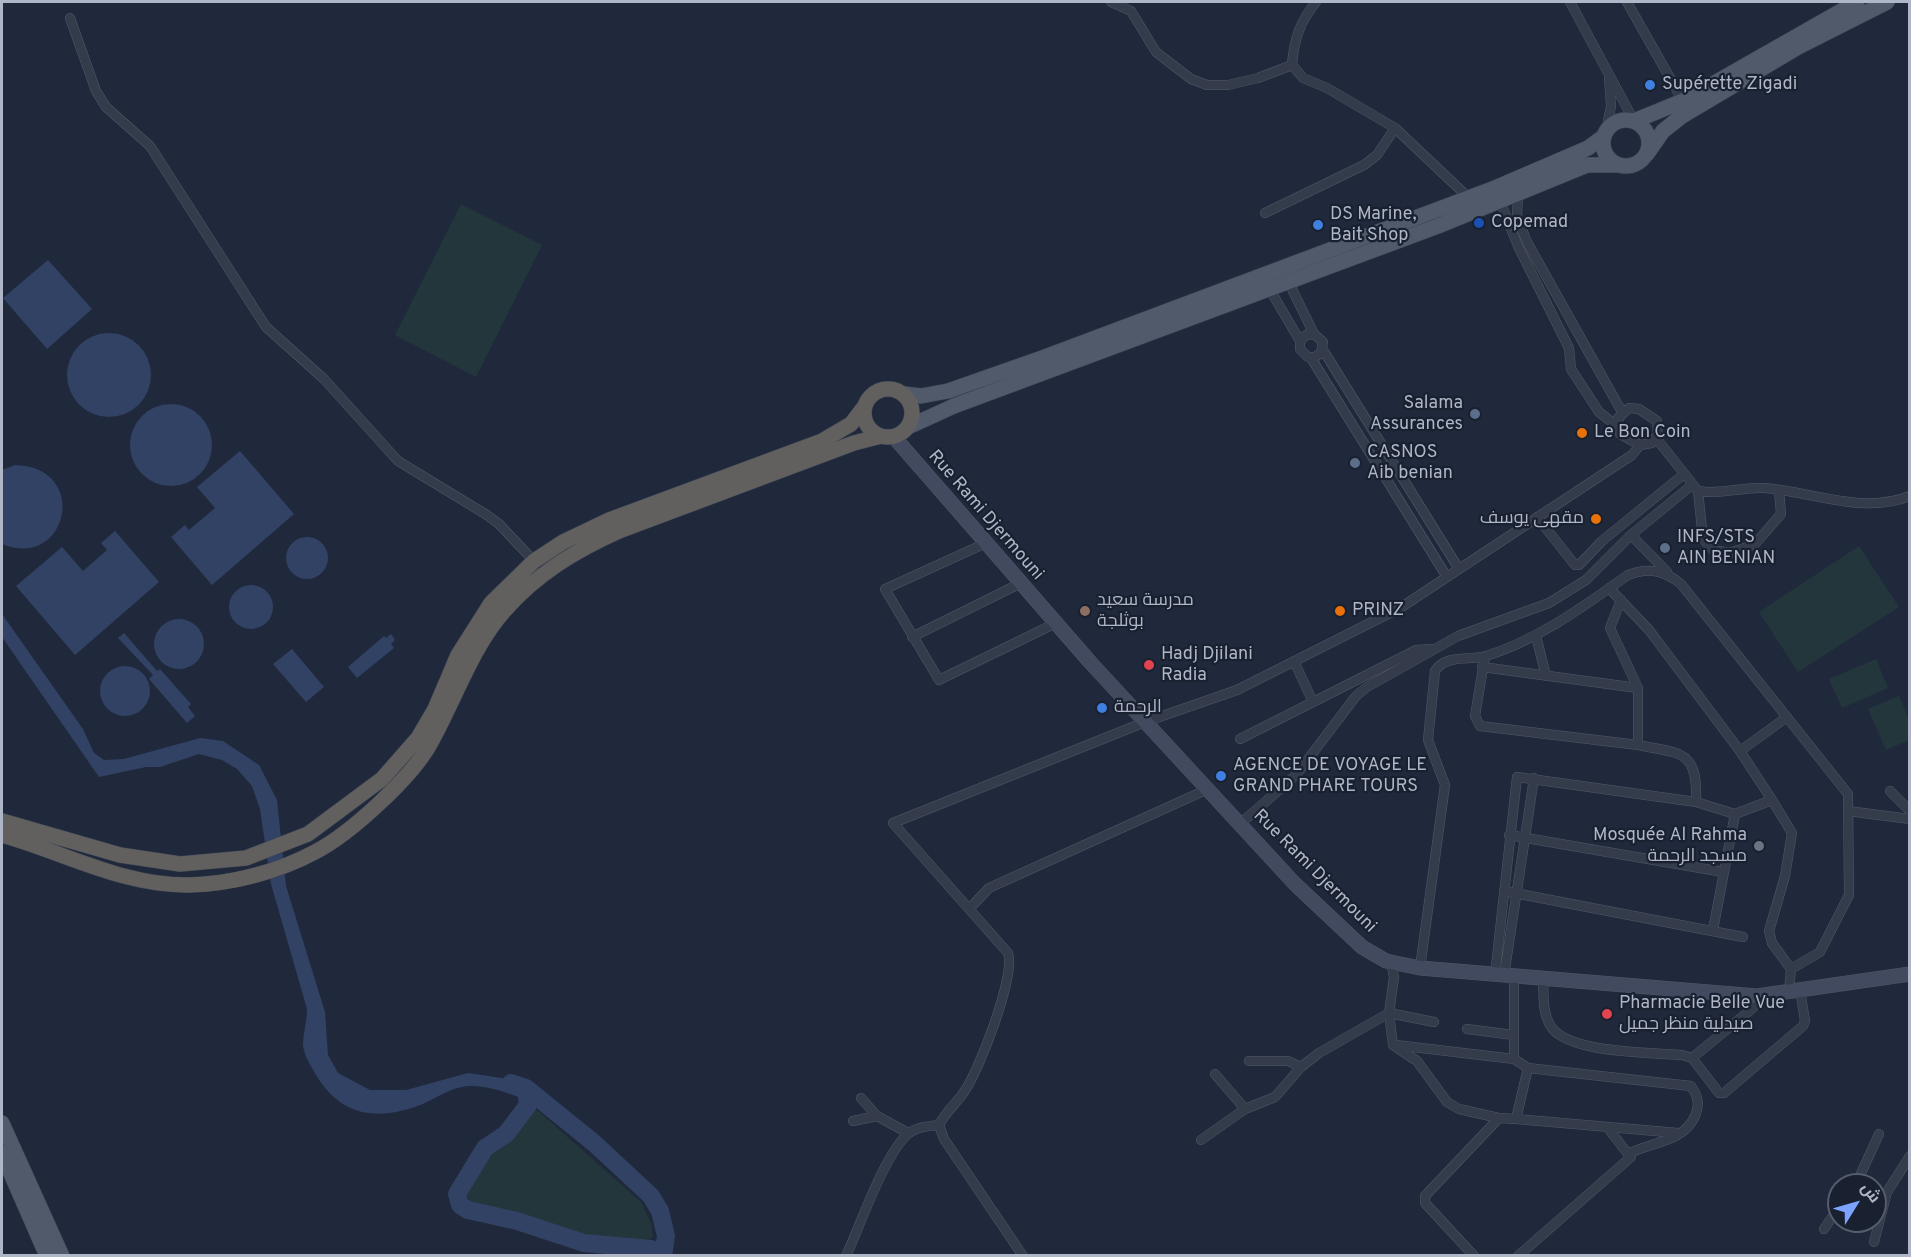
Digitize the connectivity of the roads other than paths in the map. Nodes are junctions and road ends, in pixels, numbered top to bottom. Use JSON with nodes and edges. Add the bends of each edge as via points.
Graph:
{"nodes":[{"id":1,"x":1111,"y":2,"type":"edge"},
{"id":2,"x":1316,"y":2,"type":"edge"},
{"id":3,"x":1570,"y":2,"type":"edge"},
{"id":4,"x":1627,"y":2,"type":"edge"},
{"id":5,"x":1857,"y":2,"type":"edge"},
{"id":6,"x":1887,"y":2,"type":"edge"},
{"id":7,"x":70,"y":18,"type":"dead end"},
{"id":8,"x":1292,"y":65,"type":"junction"},
{"id":9,"x":1606,"y":67,"type":"junction"},
{"id":10,"x":1683,"y":101,"type":"junction"},
{"id":11,"x":1634,"y":121,"type":"junction"},
{"id":12,"x":1395,"y":128,"type":"junction"},
{"id":13,"x":1604,"y":134,"type":"junction"},
{"id":14,"x":1647,"y":153,"type":"junction"},
{"id":15,"x":1619,"y":165,"type":"junction"},
{"id":16,"x":1518,"y":193,"type":"junction"},
{"id":17,"x":1468,"y":198,"type":"junction"},
{"id":18,"x":1500,"y":201,"type":"junction"},
{"id":19,"x":1265,"y":213,"type":"dead end"},
{"id":20,"x":1288,"y":281,"type":"junction"},
{"id":21,"x":1269,"y":288,"type":"junction"},
{"id":22,"x":1314,"y":334,"type":"junction"},
{"id":23,"x":1300,"y":341,"type":"junction"},
{"id":24,"x":1323,"y":350,"type":"junction"},
{"id":25,"x":1311,"y":358,"type":"junction"},
{"id":26,"x":904,"y":394,"type":"junction"},
{"id":27,"x":864,"y":407,"type":"junction"},
{"id":28,"x":1622,"y":412,"type":"junction"},
{"id":29,"x":1617,"y":426,"type":"junction"},
{"id":30,"x":908,"y":427,"type":"junction"},
{"id":31,"x":887,"y":436,"type":"junction"},
{"id":32,"x":1656,"y":438,"type":"junction"},
{"id":33,"x":1640,"y":445,"type":"junction"},
{"id":34,"x":1684,"y":474,"type":"junction"},
{"id":35,"x":1404,"y":482,"type":"junction"},
{"id":36,"x":1695,"y":488,"type":"junction"},
{"id":37,"x":1779,"y":490,"type":"junction"},
{"id":38,"x":1910,"y":496,"type":"edge"},
{"id":39,"x":1406,"y":510,"type":"junction"},
{"id":40,"x":1537,"y":518,"type":"junction"},
{"id":41,"x":1631,"y":535,"type":"junction"},
{"id":42,"x":986,"y":543,"type":"junction"},
{"id":43,"x":534,"y":561,"type":"junction"},
{"id":44,"x":1459,"y":569,"type":"junction"},
{"id":45,"x":1667,"y":572,"type":"junction"},
{"id":46,"x":1447,"y":577,"type":"junction"},
{"id":47,"x":1021,"y":583,"type":"junction"},
{"id":48,"x":1609,"y":588,"type":"junction"},
{"id":49,"x":1621,"y":600,"type":"junction"},
{"id":50,"x":1056,"y":623,"type":"junction"},
{"id":51,"x":1536,"y":636,"type":"junction"},
{"id":52,"x":912,"y":637,"type":"junction"},
{"id":53,"x":1435,"y":649,"type":"junction"},
{"id":54,"x":1485,"y":656,"type":"junction"},
{"id":55,"x":1294,"y":662,"type":"junction"},
{"id":56,"x":1482,"y":667,"type":"junction"},
{"id":57,"x":1546,"y":676,"type":"junction"},
{"id":58,"x":1638,"y":688,"type":"junction"},
{"id":59,"x":1313,"y":702,"type":"junction"},
{"id":60,"x":1787,"y":717,"type":"junction"},
{"id":61,"x":1145,"y":722,"type":"junction"},
{"id":62,"x":1240,"y":740,"type":"dead end"},
{"id":63,"x":1638,"y":745,"type":"junction"},
{"id":64,"x":1740,"y":751,"type":"junction"},
{"id":65,"x":1534,"y":778,"type":"junction"},
{"id":66,"x":1208,"y":789,"type":"junction"},
{"id":67,"x":1890,"y":791,"type":"dead end"},
{"id":68,"x":1772,"y":800,"type":"junction"},
{"id":69,"x":1696,"y":802,"type":"junction"},
{"id":70,"x":1848,"y":811,"type":"junction"},
{"id":71,"x":1910,"y":811,"type":"edge"},
{"id":72,"x":1735,"y":814,"type":"junction"},
{"id":73,"x":1910,"y":819,"type":"edge"},
{"id":74,"x":2,"y":821,"type":"edge"},
{"id":75,"x":1240,"y":824,"type":"junction"},
{"id":76,"x":2,"y":835,"type":"edge"},
{"id":77,"x":1509,"y":835,"type":"junction"},
{"id":78,"x":1526,"y":838,"type":"junction"},
{"id":79,"x":26,"y":843,"type":"junction"},
{"id":80,"x":2,"y":844,"type":"edge"},
{"id":81,"x":1723,"y":872,"type":"junction"},
{"id":82,"x":1504,"y":891,"type":"junction"},
{"id":83,"x":1516,"y":893,"type":"junction"},
{"id":84,"x":969,"y":909,"type":"junction"},
{"id":85,"x":1713,"y":930,"type":"junction"},
{"id":86,"x":1743,"y":937,"type":"dead end"},
{"id":87,"x":1391,"y":962,"type":"junction"},
{"id":88,"x":1419,"y":968,"type":"junction"},
{"id":89,"x":1791,"y":969,"type":"junction"},
{"id":90,"x":1910,"y":974,"type":"edge"},
{"id":91,"x":1504,"y":976,"type":"junction"},
{"id":92,"x":1543,"y":980,"type":"junction"},
{"id":93,"x":1795,"y":991,"type":"junction"},
{"id":94,"x":1757,"y":996,"type":"junction"},
{"id":95,"x":1389,"y":1013,"type":"junction"},
{"id":96,"x":1434,"y":1022,"type":"dead end"},
{"id":97,"x":1467,"y":1029,"type":"dead end"},
{"id":98,"x":1514,"y":1035,"type":"junction"},
{"id":99,"x":1393,"y":1045,"type":"junction"},
{"id":100,"x":1692,"y":1058,"type":"junction"},
{"id":101,"x":1514,"y":1059,"type":"junction"},
{"id":102,"x":1249,"y":1061,"type":"dead end"},
{"id":103,"x":1301,"y":1067,"type":"junction"},
{"id":104,"x":1528,"y":1068,"type":"junction"},
{"id":105,"x":1215,"y":1074,"type":"dead end"},
{"id":106,"x":861,"y":1098,"type":"dead end"},
{"id":107,"x":1245,"y":1109,"type":"junction"},
{"id":108,"x":877,"y":1116,"type":"junction"},
{"id":109,"x":1499,"y":1118,"type":"junction"},
{"id":110,"x":1516,"y":1119,"type":"junction"},
{"id":111,"x":853,"y":1121,"type":"dead end"},
{"id":112,"x":2,"y":1123,"type":"edge"},
{"id":113,"x":939,"y":1125,"type":"junction"},
{"id":114,"x":1608,"y":1128,"type":"junction"},
{"id":115,"x":908,"y":1133,"type":"junction"},
{"id":116,"x":1683,"y":1134,"type":"junction"},
{"id":117,"x":1878,"y":1134,"type":"dead end"},
{"id":118,"x":1201,"y":1140,"type":"dead end"},
{"id":119,"x":2,"y":1153,"type":"edge"},
{"id":120,"x":1628,"y":1154,"type":"junction"},
{"id":121,"x":1910,"y":1156,"type":"edge"},
{"id":122,"x":1860,"y":1173,"type":"edge"},
{"id":123,"x":1887,"y":1192,"type":"edge"},
{"id":124,"x":1827,"y":1225,"type":"edge"},
{"id":125,"x":1824,"y":1229,"type":"dead end"},
{"id":126,"x":1876,"y":1233,"type":"edge"},
{"id":127,"x":1874,"y":1242,"type":"dead end"},
{"id":128,"x":47,"y":1256,"type":"edge"},
{"id":129,"x":62,"y":1256,"type":"edge"},
{"id":130,"x":846,"y":1256,"type":"edge"},
{"id":131,"x":1023,"y":1256,"type":"edge"},
{"id":132,"x":1474,"y":1256,"type":"edge"},
{"id":133,"x":1518,"y":1256,"type":"edge"}],
"edges":[{"from":1,"to":8,"type":"street","via":[[1131,10],[1156,52],[1191,79],[1206,85],[1228,85]]},
{"from":2,"to":8,"type":"street","via":[[1300,26]]},
{"from":3,"to":9,"type":"street"},
{"from":4,"to":10,"type":"street"},
{"from":5,"to":10,"type":"main road"},
{"from":6,"to":14,"type":"main road","via":[[1798,47],[1682,116],[1663,131]]},
{"from":7,"to":43,"type":"street","via":[[106,107],[150,146],[266,327],[324,379],[398,460],[493,519]]},
{"from":8,"to":12,"type":"street","via":[[1303,78]]},
{"from":9,"to":11,"type":"street"},
{"from":9,"to":13,"type":"street","via":[[1611,92]]},
{"from":10,"to":11,"type":"main road"},
{"from":11,"to":13,"type":"main road","via":[[1616,122]]},
{"from":11,"to":14,"type":"main road","via":[[1647,134]]},
{"from":12,"to":17,"type":"street"},
{"from":12,"to":19,"type":"street","via":[[1377,155],[1364,165]]},
{"from":13,"to":15,"type":"main road","via":[[1604,151]]},
{"from":13,"to":17,"type":"main road","via":[[1588,148]]},
{"from":14,"to":15,"type":"main road","via":[[1635,165]]},
{"from":15,"to":16,"type":"main road","via":[[1587,165]]},
{"from":16,"to":18,"type":"main road"},
{"from":16,"to":28,"type":"street","via":[[1517,217],[1533,254]]},
{"from":17,"to":26,"type":"main road","via":[[948,391],[921,396]]},
{"from":18,"to":20,"type":"main road"},
{"from":18,"to":29,"type":"street","via":[[1567,345],[1571,369],[1599,412]]},
{"from":20,"to":21,"type":"main road"},
{"from":20,"to":22,"type":"street"},
{"from":21,"to":23,"type":"street"},
{"from":21,"to":30,"type":"main road","via":[[954,406]]},
{"from":22,"to":23,"type":"street"},
{"from":22,"to":24,"type":"street","via":[[1321,339]]},
{"from":23,"to":25,"type":"street","via":[[1302,352]]},
{"from":24,"to":25,"type":"street"},
{"from":24,"to":35,"type":"street"},
{"from":25,"to":39,"type":"street"},
{"from":26,"to":27,"type":"highway","via":[[880,389]]},
{"from":26,"to":30,"type":"highway","via":[[912,410]]},
{"from":27,"to":31,"type":"highway","via":[[865,422],[874,433]]},
{"from":27,"to":43,"type":"highway","via":[[851,424],[822,441],[609,520],[562,542]]},
{"from":28,"to":29,"type":"street"},
{"from":28,"to":32,"type":"street","via":[[1636,408],[1653,416],[1659,426]]},
{"from":29,"to":33,"type":"street","via":[[1623,437]]},
{"from":30,"to":31,"type":"highway"},
{"from":31,"to":42,"type":"main road","name":"Rue Rami Djermouni"},
{"from":31,"to":79,"type":"highway","via":[[854,443],[620,531],[555,564],[498,620],[475,654],[428,747],[392,791],[316,852],[251,877],[188,885],[129,877]]},
{"from":32,"to":33,"type":"street"},
{"from":32,"to":34,"type":"street"},
{"from":33,"to":40,"type":"street","via":[[1632,455]]},
{"from":34,"to":36,"type":"street"},
{"from":34,"to":40,"type":"street","via":[[1602,541],[1579,565]]},
{"from":35,"to":39,"type":"street"},
{"from":35,"to":44,"type":"street"},
{"from":36,"to":37,"type":"street","via":[[1712,493],[1751,488]]},
{"from":36,"to":37,"type":"street","via":[[1703,539],[1713,550],[1730,553],[1755,544],[1781,514]]},
{"from":36,"to":41,"type":"street"},
{"from":37,"to":38,"type":"street","via":[[1858,503]]},
{"from":39,"to":46,"type":"street"},
{"from":40,"to":44,"type":"street"},
{"from":41,"to":45,"type":"street"},
{"from":41,"to":53,"type":"street","via":[[1586,580],[1549,603],[1458,636]]},
{"from":42,"to":47,"type":"main road","name":"Rue Rami Djermouni"},
{"from":42,"to":52,"type":"street","via":[[885,589]]},
{"from":43,"to":74,"type":"highway","via":[[486,612],[458,655],[418,738],[382,779],[308,834],[246,858],[180,864],[120,855]]},
{"from":44,"to":46,"type":"street"},
{"from":45,"to":48,"type":"street","via":[[1641,570]]},
{"from":45,"to":60,"type":"street","via":[[1681,584]]},
{"from":46,"to":55,"type":"street","via":[[1400,608]]},
{"from":47,"to":50,"type":"main road","name":"Rue Rami Djermouni"},
{"from":47,"to":52,"type":"street"},
{"from":48,"to":49,"type":"street"},
{"from":48,"to":51,"type":"street"},
{"from":49,"to":58,"type":"street","via":[[1610,628]]},
{"from":49,"to":64,"type":"street","via":[[1649,630]]},
{"from":50,"to":52,"type":"street","via":[[939,680]]},
{"from":50,"to":61,"type":"main road","name":"Rue Rami Djermouni"},
{"from":51,"to":54,"type":"street"},
{"from":51,"to":57,"type":"street"},
{"from":53,"to":59,"type":"street","via":[[1416,650]]},
{"from":53,"to":75,"type":"street","via":[[1356,696],[1296,775]]},
{"from":54,"to":56,"type":"street"},
{"from":54,"to":88,"type":"street","via":[[1452,659],[1435,671],[1428,740],[1446,785]]},
{"from":55,"to":59,"type":"street"},
{"from":55,"to":61,"type":"street","via":[[1237,690]]},
{"from":56,"to":57,"type":"street"},
{"from":56,"to":63,"type":"street","via":[[1475,716],[1480,726]]},
{"from":57,"to":58,"type":"street"},
{"from":58,"to":63,"type":"street"},
{"from":59,"to":62,"type":"street"},
{"from":60,"to":64,"type":"street"},
{"from":60,"to":70,"type":"street","via":[[1848,794]]},
{"from":61,"to":66,"type":"main road","name":"Rue Rami Djermouni"},
{"from":61,"to":84,"type":"street","via":[[893,823]]},
{"from":63,"to":69,"type":"street","via":[[1682,754],[1688,759],[1697,783]]},
{"from":64,"to":68,"type":"street"},
{"from":65,"to":69,"type":"street"},
{"from":65,"to":77,"type":"street","via":[[1517,777]]},
{"from":65,"to":78,"type":"street"},
{"from":66,"to":75,"type":"main road","name":"Rue Rami Djermouni"},
{"from":66,"to":84,"type":"street","via":[[989,888]]},
{"from":67,"to":71,"type":"street"},
{"from":68,"to":72,"type":"street"},
{"from":68,"to":89,"type":"street","via":[[1792,833],[1785,876],[1768,931]]},
{"from":69,"to":72,"type":"street"},
{"from":70,"to":73,"type":"street"},
{"from":70,"to":89,"type":"street","via":[[1849,896],[1820,952]]},
{"from":72,"to":81,"type":"street"},
{"from":75,"to":87,"type":"main road","name":"Rue Rami Djermouni","via":[[1295,884],[1362,947]]},
{"from":76,"to":79,"type":"highway"},
{"from":77,"to":78,"type":"street"},
{"from":77,"to":82,"type":"street"},
{"from":78,"to":81,"type":"street"},
{"from":78,"to":83,"type":"street"},
{"from":79,"to":80,"type":"main road"},
{"from":81,"to":85,"type":"street"},
{"from":82,"to":83,"type":"street"},
{"from":82,"to":91,"type":"street"},
{"from":83,"to":85,"type":"street"},
{"from":83,"to":91,"type":"street"},
{"from":84,"to":113,"type":"street","via":[[1011,961],[980,1065]]},
{"from":85,"to":86,"type":"street"},
{"from":87,"to":88,"type":"main road","name":"Rue Rami Djermouni"},
{"from":87,"to":95,"type":"street","via":[[1394,977]]},
{"from":88,"to":91,"type":"main road","name":"Rue Rami Djermouni"},
{"from":89,"to":93,"type":"street"},
{"from":90,"to":93,"type":"main road","name":"Rue Rami Djermouni"},
{"from":91,"to":92,"type":"main road","name":"Rue Rami Djermouni"},
{"from":91,"to":98,"type":"street"},
{"from":92,"to":94,"type":"main road","name":"Rue Rami Djermouni"},
{"from":92,"to":100,"type":"street","via":[[1544,1010],[1557,1035],[1577,1045]]},
{"from":93,"to":94,"type":"main road","name":"Rue Rami Djermouni"},
{"from":93,"to":100,"type":"street","via":[[1804,1011],[1803,1026],[1724,1093],[1719,1093]]},
{"from":94,"to":100,"type":"street","via":[[1753,1008]]},
{"from":95,"to":96,"type":"street"},
{"from":95,"to":99,"type":"street"},
{"from":95,"to":103,"type":"street"},
{"from":97,"to":98,"type":"street"},
{"from":98,"to":101,"type":"street"},
{"from":99,"to":101,"type":"street"},
{"from":99,"to":109,"type":"street","via":[[1417,1061],[1447,1102],[1459,1109]]},
{"from":101,"to":104,"type":"street"},
{"from":102,"to":103,"type":"street","via":[[1288,1061]]},
{"from":103,"to":107,"type":"street","via":[[1275,1097]]},
{"from":104,"to":110,"type":"street"},
{"from":104,"to":116,"type":"street","via":[[1691,1086],[1698,1096],[1698,1109]]},
{"from":105,"to":107,"type":"street"},
{"from":106,"to":108,"type":"street"},
{"from":107,"to":118,"type":"street"},
{"from":108,"to":111,"type":"street"},
{"from":108,"to":115,"type":"street"},
{"from":109,"to":110,"type":"street"},
{"from":109,"to":132,"type":"street","via":[[1425,1196],[1425,1203]]},
{"from":110,"to":114,"type":"street"},
{"from":112,"to":129,"type":"main road"},
{"from":113,"to":115,"type":"street"},
{"from":113,"to":131,"type":"street","via":[[944,1139]]},
{"from":114,"to":116,"type":"street"},
{"from":114,"to":120,"type":"street"},
{"from":115,"to":130,"type":"street","via":[[892,1154]]},
{"from":116,"to":120,"type":"street"},
{"from":117,"to":122,"type":"street"},
{"from":119,"to":128,"type":"main road"},
{"from":120,"to":133,"type":"street","via":[[1631,1157]]},
{"from":121,"to":123,"type":"street"},
{"from":124,"to":125,"type":"street"},
{"from":126,"to":127,"type":"street"}]}
